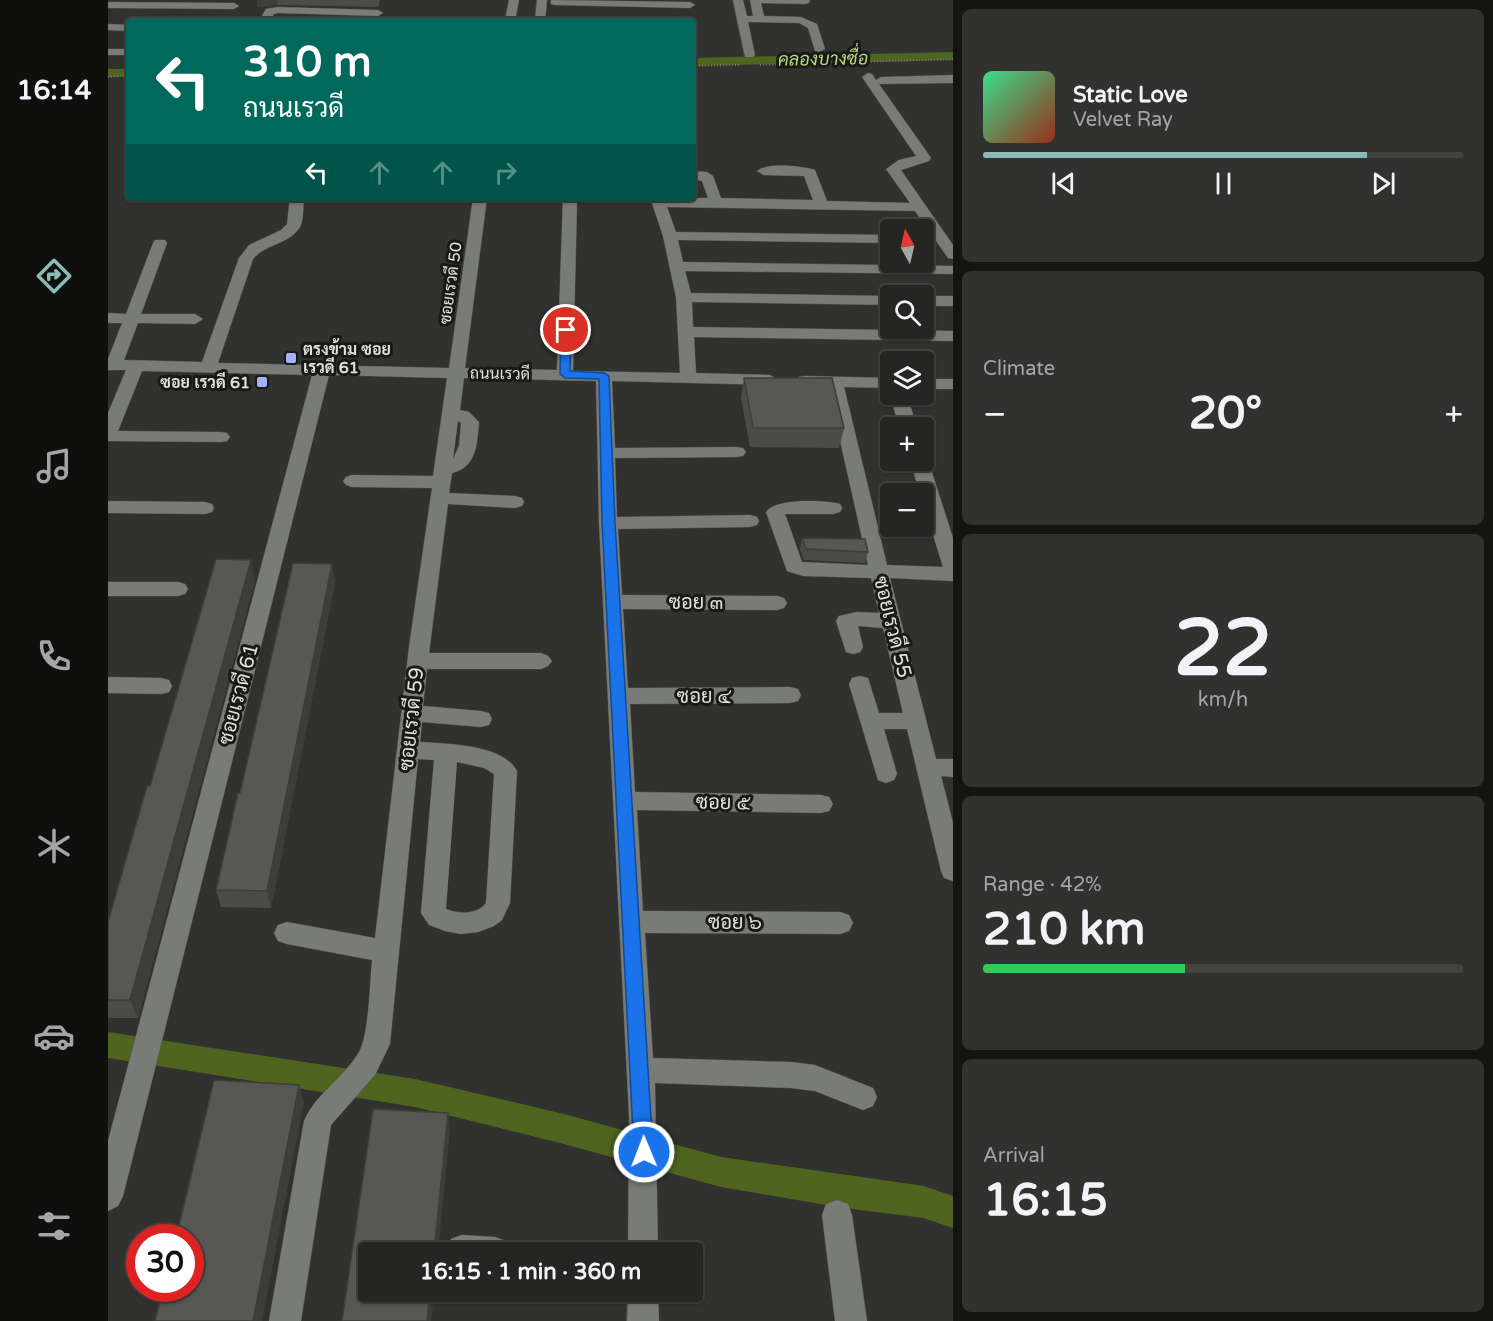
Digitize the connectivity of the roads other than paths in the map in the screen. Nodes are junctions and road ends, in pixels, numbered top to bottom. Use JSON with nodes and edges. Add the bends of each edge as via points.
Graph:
{"nodes":[{"id":1,"x":383,"y":0,"type":"edge"},
{"id":2,"x":514,"y":0,"type":"edge"},
{"id":3,"x":542,"y":0,"type":"edge"},
{"id":4,"x":738,"y":0,"type":"edge"},
{"id":5,"x":779,"y":0,"type":"edge"},
{"id":6,"x":805,"y":0,"type":"edge"},
{"id":7,"x":555,"y":2,"type":"dead end"},
{"id":8,"x":181,"y":3,"type":"edge"},
{"id":9,"x":108,"y":5,"type":"edge"},
{"id":10,"x":234,"y":6,"type":"dead end"},
{"id":11,"x":689,"y":6,"type":"edge"},
{"id":12,"x":377,"y":17,"type":"edge"},
{"id":13,"x":172,"y":18,"type":"edge"},
{"id":14,"x":266,"y":18,"type":"edge"},
{"id":15,"x":511,"y":18,"type":"edge"},
{"id":16,"x":540,"y":18,"type":"edge"},
{"id":17,"x":741,"y":19,"type":"junction"},
{"id":18,"x":759,"y":19,"type":"junction"},
{"id":19,"x":784,"y":20,"type":"junction"},
{"id":20,"x":108,"y":27,"type":"edge"},
{"id":21,"x":126,"y":28,"type":"edge"},
{"id":22,"x":819,"y":49,"type":"dead end"},
{"id":23,"x":108,"y":52,"type":"edge"},
{"id":24,"x":126,"y":52,"type":"edge"},
{"id":25,"x":749,"y":55,"type":"dead end"},
{"id":26,"x":898,"y":69,"type":"dead end"},
{"id":27,"x":949,"y":79,"type":"edge"},
{"id":28,"x":764,"y":171,"type":"dead end"},
{"id":29,"x":696,"y":175,"type":"edge"},
{"id":30,"x":297,"y":201,"type":"edge"},
{"id":31,"x":480,"y":201,"type":"edge"},
{"id":32,"x":570,"y":201,"type":"edge"},
{"id":33,"x":659,"y":201,"type":"edge"},
{"id":34,"x":716,"y":202,"type":"junction"},
{"id":35,"x":822,"y":204,"type":"junction"},
{"id":36,"x":921,"y":207,"type":"junction"},
{"id":37,"x":670,"y":236,"type":"junction"},
{"id":38,"x":880,"y":239,"type":"edge"},
{"id":39,"x":934,"y":240,"type":"edge"},
{"id":40,"x":942,"y":240,"type":"junction"},
{"id":41,"x":160,"y":243,"type":"dead end"},
{"id":42,"x":953,"y":255,"type":"edge"},
{"id":43,"x":677,"y":266,"type":"junction"},
{"id":44,"x":953,"y":270,"type":"edge"},
{"id":45,"x":684,"y":297,"type":"junction"},
{"id":46,"x":880,"y":300,"type":"edge"},
{"id":47,"x":934,"y":301,"type":"edge"},
{"id":48,"x":953,"y":301,"type":"edge"},
{"id":49,"x":108,"y":318,"type":"edge"},
{"id":50,"x":132,"y":318,"type":"junction"},
{"id":51,"x":195,"y":319,"type":"dead end"},
{"id":52,"x":686,"y":332,"type":"junction"},
{"id":53,"x":953,"y":336,"type":"edge"},
{"id":54,"x":111,"y":365,"type":"edge"},
{"id":55,"x":136,"y":366,"type":"junction"},
{"id":56,"x":208,"y":367,"type":"junction"},
{"id":57,"x":322,"y":369,"type":"junction"},
{"id":58,"x":456,"y":372,"type":"junction"},
{"id":59,"x":565,"y":374,"type":"junction"},
{"id":60,"x":604,"y":376,"type":"junction"},
{"id":61,"x":688,"y":378,"type":"junction"},
{"id":62,"x":835,"y":382,"type":"junction"},
{"id":63,"x":880,"y":383,"type":"edge"},
{"id":64,"x":934,"y":384,"type":"edge"},
{"id":65,"x":953,"y":384,"type":"edge"},
{"id":66,"x":108,"y":435,"type":"edge"},
{"id":67,"x":220,"y":437,"type":"dead end"},
{"id":68,"x":737,"y":452,"type":"dead end"},
{"id":69,"x":607,"y":453,"type":"junction"},
{"id":70,"x":922,"y":471,"type":"edge"},
{"id":71,"x":351,"y":481,"type":"dead end"},
{"id":72,"x":441,"y":483,"type":"junction"},
{"id":73,"x":515,"y":502,"type":"dead end"},
{"id":74,"x":108,"y":507,"type":"edge"},
{"id":75,"x":205,"y":508,"type":"dead end"},
{"id":76,"x":833,"y":508,"type":"dead end"},
{"id":77,"x":750,"y":521,"type":"dead end"},
{"id":78,"x":608,"y":522,"type":"junction"},
{"id":79,"x":782,"y":538,"type":"junction"},
{"id":80,"x":804,"y":539,"type":"edge"},
{"id":81,"x":953,"y":569,"type":"edge"},
{"id":82,"x":879,"y":572,"type":"junction"},
{"id":83,"x":953,"y":574,"type":"edge"},
{"id":84,"x":108,"y":589,"type":"edge"},
{"id":85,"x":178,"y":589,"type":"dead end"},
{"id":86,"x":614,"y":602,"type":"junction"},
{"id":87,"x":777,"y":603,"type":"dead end"},
{"id":88,"x":891,"y":621,"type":"junction"},
{"id":89,"x":853,"y":646,"type":"dead end"},
{"id":90,"x":418,"y":661,"type":"junction"},
{"id":91,"x":541,"y":661,"type":"dead end"},
{"id":92,"x":860,"y":684,"type":"dead end"},
{"id":93,"x":108,"y":685,"type":"edge"},
{"id":94,"x":161,"y":686,"type":"dead end"},
{"id":95,"x":790,"y":695,"type":"dead end"},
{"id":96,"x":618,"y":696,"type":"junction"},
{"id":97,"x":412,"y":713,"type":"junction"},
{"id":98,"x":481,"y":719,"type":"dead end"},
{"id":99,"x":917,"y":720,"type":"junction"},
{"id":100,"x":871,"y":721,"type":"junction"},
{"id":101,"x":408,"y":749,"type":"junction"},
{"id":102,"x":446,"y":754,"type":"junction"},
{"id":103,"x":928,"y":767,"type":"junction"},
{"id":104,"x":953,"y":768,"type":"edge"},
{"id":105,"x":886,"y":774,"type":"dead end"},
{"id":106,"x":625,"y":801,"type":"junction"},
{"id":107,"x":820,"y":804,"type":"dead end"},
{"id":108,"x":953,"y":871,"type":"edge"},
{"id":109,"x":631,"y":922,"type":"junction"},
{"id":110,"x":840,"y":922,"type":"dead end"},
{"id":111,"x":287,"y":933,"type":"dead end"},
{"id":112,"x":386,"y":951,"type":"junction"},
{"id":113,"x":640,"y":1070,"type":"junction"},
{"id":114,"x":863,"y":1097,"type":"dead end"},
{"id":115,"x":115,"y":1140,"type":"edge"},
{"id":116,"x":108,"y":1196,"type":"edge"},
{"id":117,"x":837,"y":1215,"type":"dead end"},
{"id":118,"x":643,"y":1242,"type":"edge"},
{"id":119,"x":643,"y":1302,"type":"edge"},
{"id":120,"x":285,"y":1321,"type":"edge"},
{"id":121,"x":643,"y":1321,"type":"edge"},
{"id":122,"x":851,"y":1321,"type":"edge"}],
"edges":[{"from":1,"to":12,"type":"street"},
{"from":2,"to":15,"type":"street"},
{"from":3,"to":16,"type":"street"},
{"from":4,"to":17,"type":"street"},
{"from":5,"to":6,"type":"street"},
{"from":5,"to":18,"type":"street","via":[[755,0]]},
{"from":5,"to":19,"type":"street"},
{"from":7,"to":11,"type":"street"},
{"from":8,"to":9,"type":"street"},
{"from":8,"to":10,"type":"street"},
{"from":8,"to":13,"type":"street"},
{"from":12,"to":14,"type":"street","via":[[278,10],[270,11]]},
{"from":17,"to":18,"type":"street"},
{"from":17,"to":25,"type":"street"},
{"from":18,"to":19,"type":"street"},
{"from":19,"to":22,"type":"street","via":[[801,20],[813,26]]},
{"from":20,"to":21,"type":"street"},
{"from":23,"to":24,"type":"street"},
{"from":26,"to":27,"type":"street","via":[[937,68]]},
{"from":27,"to":36,"type":"street","via":[[875,79],[924,158],[893,168]]},
{"from":28,"to":35,"type":"street","via":[[810,173]]},
{"from":29,"to":34,"type":"street","via":[[708,179]]},
{"from":30,"to":56,"type":"street","via":[[294,225],[254,248],[246,258]]},
{"from":31,"to":58,"type":"street","name":"ซอยเรวดี 50"},
{"from":32,"to":59,"type":"street"},
{"from":33,"to":34,"type":"street"},
{"from":33,"to":37,"type":"street"},
{"from":34,"to":35,"type":"street"},
{"from":35,"to":36,"type":"street"},
{"from":36,"to":40,"type":"street"},
{"from":37,"to":38,"type":"street"},
{"from":37,"to":43,"type":"street"},
{"from":39,"to":40,"type":"street"},
{"from":40,"to":42,"type":"street"},
{"from":41,"to":50,"type":"street"},
{"from":43,"to":44,"type":"street"},
{"from":43,"to":45,"type":"street"},
{"from":45,"to":46,"type":"street"},
{"from":45,"to":52,"type":"street"},
{"from":47,"to":48,"type":"street"},
{"from":49,"to":50,"type":"street"},
{"from":50,"to":51,"type":"street"},
{"from":50,"to":54,"type":"street"},
{"from":52,"to":53,"type":"street"},
{"from":52,"to":61,"type":"street"},
{"from":54,"to":55,"type":"street","name":"ถนนเรวดี"},
{"from":55,"to":56,"type":"street","name":"ถนนเรวดี"},
{"from":55,"to":66,"type":"street"},
{"from":56,"to":57,"type":"street","name":"ถนนเรวดี"},
{"from":57,"to":58,"type":"street","name":"ถนนเรวดี"},
{"from":57,"to":115,"type":"street","name":"ซอยเรวดี 61","via":[[139,1076]]},
{"from":58,"to":59,"type":"street","name":"ถนนเรวดี"},
{"from":58,"to":72,"type":"street","name":"ซอยเรวดี 59"},
{"from":59,"to":60,"type":"street","name":"ถนนเรวดี"},
{"from":60,"to":61,"type":"street","name":"ถนนเรวดี"},
{"from":60,"to":69,"type":"street"},
{"from":61,"to":62,"type":"street","name":"ถนนเรวดี"},
{"from":62,"to":63,"type":"street","name":"ถนนเรวดี"},
{"from":62,"to":82,"type":"street","name":"ซอยเรวดี 55"},
{"from":64,"to":65,"type":"street"},
{"from":66,"to":67,"type":"street"},
{"from":68,"to":69,"type":"street"},
{"from":69,"to":78,"type":"street"},
{"from":70,"to":81,"type":"street"},
{"from":71,"to":72,"type":"street"},
{"from":72,"to":73,"type":"street"},
{"from":72,"to":90,"type":"street","name":"ซอยเรวดี 59"},
{"from":74,"to":75,"type":"street"},
{"from":76,"to":79,"type":"street","via":[[777,510],[775,517]]},
{"from":77,"to":78,"type":"street"},
{"from":78,"to":86,"type":"street"},
{"from":79,"to":80,"type":"street"},
{"from":79,"to":82,"type":"street","via":[[797,568]]},
{"from":82,"to":83,"type":"street"},
{"from":82,"to":88,"type":"street","name":"ซอยเรวดี 55"},
{"from":84,"to":85,"type":"street"},
{"from":86,"to":87,"type":"street","name":"ซอย ๓"},
{"from":86,"to":96,"type":"street"},
{"from":88,"to":89,"type":"street","via":[[846,621]]},
{"from":88,"to":99,"type":"street","name":"ซอยเรวดี 55"},
{"from":90,"to":91,"type":"street"},
{"from":90,"to":97,"type":"street","name":"ซอยเรวดี 59"},
{"from":92,"to":100,"type":"street"},
{"from":93,"to":94,"type":"street"},
{"from":95,"to":96,"type":"street","name":"ซอย ๔"},
{"from":96,"to":106,"type":"street"},
{"from":97,"to":98,"type":"street"},
{"from":97,"to":101,"type":"street","name":"ซอยเรวดี 59"},
{"from":99,"to":100,"type":"street"},
{"from":99,"to":103,"type":"street","name":"ซอยเรวดี 55"},
{"from":100,"to":105,"type":"street"},
{"from":101,"to":102,"type":"street"},
{"from":101,"to":112,"type":"street","name":"ซอยเรวดี 59"},
{"from":102,"to":102,"type":"street","via":[[497,762],[506,771],[498,903],[493,914],[480,921],[449,922],[433,913]]},
{"from":103,"to":104,"type":"street"},
{"from":103,"to":108,"type":"street","name":"ซอยเรวดี 55"},
{"from":106,"to":107,"type":"street","name":"ซอย ๕"},
{"from":106,"to":109,"type":"street"},
{"from":109,"to":110,"type":"street","name":"ซอย ๖"},
{"from":109,"to":113,"type":"street"},
{"from":111,"to":112,"type":"street"},
{"from":112,"to":120,"type":"street","name":"ซอยเรวดี 59","via":[[373,1057],[318,1121]]},
{"from":113,"to":114,"type":"street","via":[[815,1078]]},
{"from":113,"to":118,"type":"street"},
{"from":115,"to":116,"type":"street","name":"ซอยเรวดี 61"},
{"from":117,"to":122,"type":"street"},
{"from":119,"to":121,"type":"street"}]}
